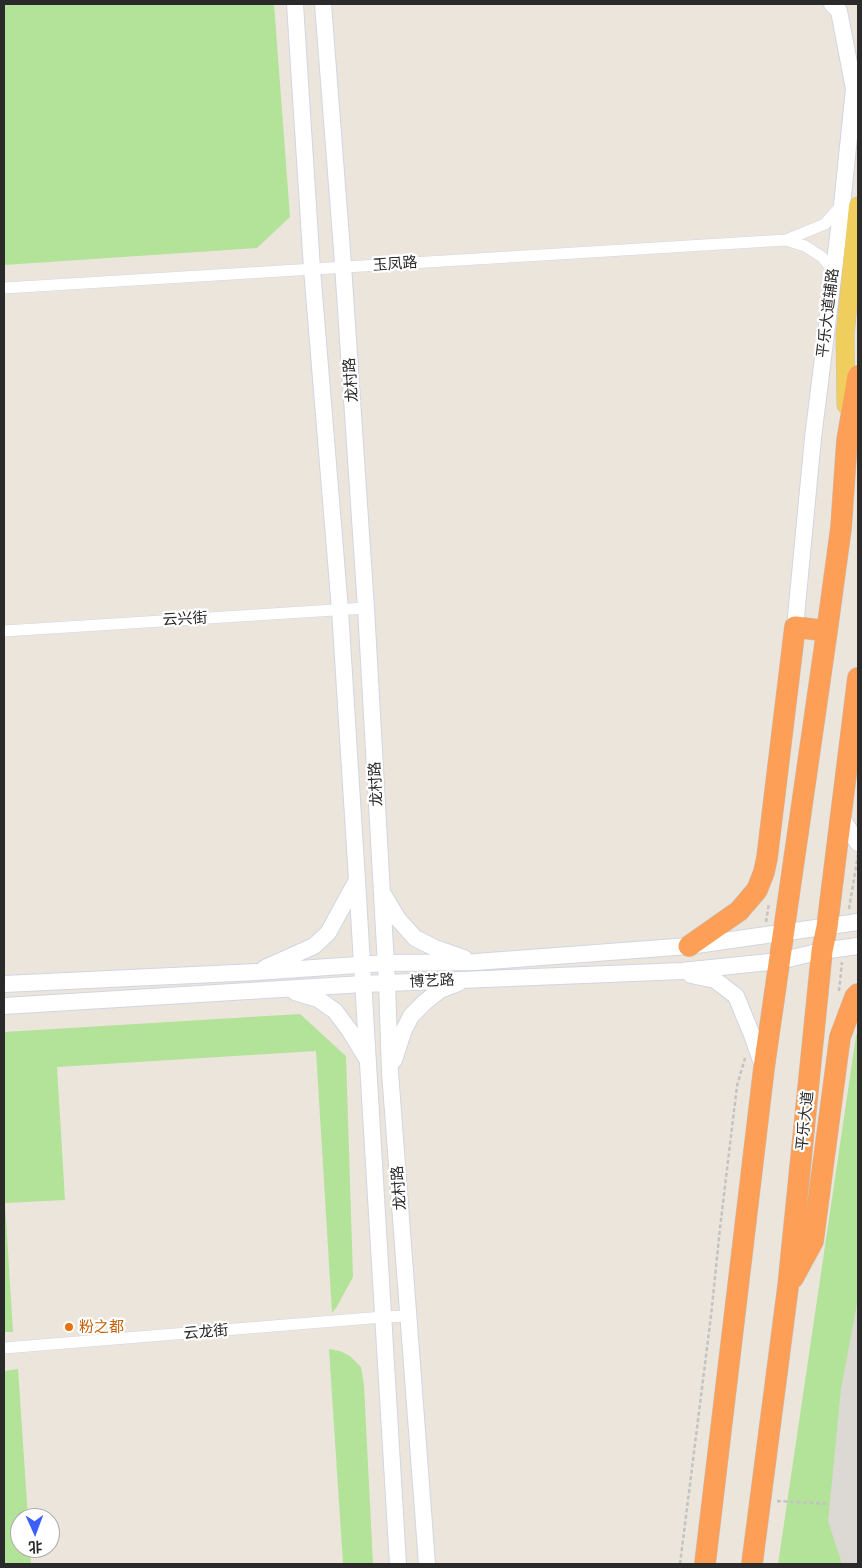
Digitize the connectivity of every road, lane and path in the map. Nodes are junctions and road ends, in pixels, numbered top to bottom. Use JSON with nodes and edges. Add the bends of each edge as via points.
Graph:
{"nodes":[{"id":1,"x":295,"y":4,"type":"edge"},
{"id":2,"x":322,"y":4,"type":"edge"},
{"id":3,"x":832,"y":4,"type":"edge"},
{"id":4,"x":850,"y":205,"type":"edge"},
{"id":5,"x":786,"y":240,"type":"junction"},
{"id":6,"x":343,"y":268,"type":"junction"},
{"id":7,"x":312,"y":269,"type":"junction"},
{"id":8,"x":833,"y":274,"type":"junction"},
{"id":9,"x":4,"y":288,"type":"edge"},
{"id":10,"x":858,"y":376,"type":"edge"},
{"id":11,"x":847,"y":441,"type":"junction"},
{"id":12,"x":366,"y":608,"type":"junction"},
{"id":13,"x":340,"y":610,"type":"junction"},
{"id":14,"x":795,"y":627,"type":"junction"},
{"id":15,"x":4,"y":630,"type":"edge"},
{"id":16,"x":828,"y":631,"type":"junction"},
{"id":17,"x":858,"y":678,"type":"edge"},
{"id":18,"x":841,"y":817,"type":"junction"},
{"id":19,"x":858,"y":843,"type":"edge"},
{"id":20,"x":764,"y":872,"type":"junction"},
{"id":21,"x":357,"y":880,"type":"junction"},
{"id":22,"x":381,"y":890,"type":"junction"},
{"id":23,"x":858,"y":922,"type":"edge"},
{"id":24,"x":826,"y":927,"type":"junction"},
{"id":25,"x":774,"y":934,"type":"junction"},
{"id":26,"x":689,"y":946,"type":"junction"},
{"id":27,"x":858,"y":946,"type":"edge"},
{"id":28,"x":822,"y":951,"type":"junction"},
{"id":29,"x":779,"y":961,"type":"junction"},
{"id":30,"x":476,"y":962,"type":"junction"},
{"id":31,"x":386,"y":963,"type":"junction"},
{"id":32,"x":362,"y":965,"type":"junction"},
{"id":33,"x":674,"y":971,"type":"junction"},
{"id":34,"x":256,"y":972,"type":"junction"},
{"id":35,"x":468,"y":979,"type":"junction"},
{"id":36,"x":4,"y":984,"type":"edge"},
{"id":37,"x":363,"y":984,"type":"junction"},
{"id":38,"x":387,"y":984,"type":"junction"},
{"id":39,"x":285,"y":989,"type":"junction"},
{"id":40,"x":858,"y":994,"type":"edge"},
{"id":41,"x":4,"y":1006,"type":"edge"},
{"id":42,"x":752,"y":1035,"type":"junction"},
{"id":43,"x":368,"y":1061,"type":"junction"},
{"id":44,"x":764,"y":1068,"type":"junction"},
{"id":45,"x":390,"y":1072,"type":"junction"},
{"id":46,"x":788,"y":1287,"type":"junction"},
{"id":47,"x":409,"y":1316,"type":"junction"},
{"id":48,"x":383,"y":1317,"type":"junction"},
{"id":49,"x":4,"y":1348,"type":"edge"},
{"id":50,"x":777,"y":1502,"type":"dead end"},
{"id":51,"x":829,"y":1504,"type":"dead end"},
{"id":52,"x":398,"y":1564,"type":"edge"},
{"id":53,"x":427,"y":1564,"type":"edge"},
{"id":54,"x":680,"y":1564,"type":"edge"},
{"id":55,"x":705,"y":1564,"type":"edge"},
{"id":56,"x":752,"y":1564,"type":"edge"}],
"edges":[{"from":1,"to":7,"type":"street","name":"龙村路"},
{"from":2,"to":6,"type":"street","name":"龙村路"},
{"from":3,"to":4,"type":"street","name":"平乐大道辅路","via":[[839,11],[854,89]]},
{"from":4,"to":5,"type":"street","via":[[825,224]]},
{"from":4,"to":8,"type":"street","name":"平乐大道辅路"},
{"from":4,"to":11,"type":"main road","via":[[845,335]]},
{"from":5,"to":6,"type":"street","name":"玉凤路"},
{"from":5,"to":8,"type":"street","via":[[805,246],[822,257]]},
{"from":6,"to":7,"type":"street","name":"玉凤路"},
{"from":6,"to":12,"type":"street","name":"龙村路"},
{"from":7,"to":9,"type":"street","name":"玉凤路"},
{"from":7,"to":13,"type":"street","name":"龙村路"},
{"from":8,"to":14,"type":"street","name":"平乐大道辅路"},
{"from":10,"to":11,"type":"highway"},
{"from":11,"to":16,"type":"highway","via":[[841,528]]},
{"from":12,"to":13,"type":"street","name":"云兴街"},
{"from":12,"to":22,"type":"street","name":"龙村路"},
{"from":13,"to":15,"type":"street","name":"云兴街"},
{"from":13,"to":21,"type":"street","name":"龙村路"},
{"from":14,"to":16,"type":"highway"},
{"from":14,"to":20,"type":"highway"},
{"from":16,"to":25,"type":"highway"},
{"from":17,"to":18,"type":"highway","name":"平乐大道"},
{"from":18,"to":19,"type":"street"},
{"from":18,"to":24,"type":"highway","name":"平乐大道"},
{"from":20,"to":25,"type":"path"},
{"from":20,"to":26,"type":"highway","via":[[757,890],[738,911]]},
{"from":21,"to":32,"type":"street","name":"龙村路"},
{"from":21,"to":34,"type":"street","via":[[328,932],[314,946]]},
{"from":22,"to":30,"type":"street","via":[[398,919],[415,938]]},
{"from":22,"to":31,"type":"street","name":"龙村路"},
{"from":23,"to":24,"type":"street","name":"博艺路"},
{"from":24,"to":25,"type":"street","name":"博艺路"},
{"from":24,"to":28,"type":"highway","name":"平乐大道"},
{"from":25,"to":26,"type":"street","name":"博艺路"},
{"from":25,"to":29,"type":"highway"},
{"from":26,"to":30,"type":"street","name":"博艺路"},
{"from":27,"to":28,"type":"street","name":"博艺路"},
{"from":28,"to":29,"type":"street","name":"博艺路"},
{"from":28,"to":46,"type":"highway","name":"平乐大道"},
{"from":29,"to":33,"type":"street","name":"博艺路"},
{"from":29,"to":44,"type":"highway"},
{"from":30,"to":31,"type":"street","name":"博艺路"},
{"from":31,"to":32,"type":"street","name":"博艺路"},
{"from":31,"to":38,"type":"street","name":"龙村路"},
{"from":32,"to":34,"type":"street","name":"博艺路"},
{"from":32,"to":37,"type":"street","name":"龙村路"},
{"from":33,"to":35,"type":"street","name":"博艺路"},
{"from":33,"to":42,"type":"street","via":[[715,980],[736,996]]},
{"from":34,"to":36,"type":"street","name":"博艺路"},
{"from":35,"to":38,"type":"street","name":"博艺路"},
{"from":35,"to":45,"type":"street","via":[[440,990],[411,1016]]},
{"from":37,"to":38,"type":"street","name":"博艺路"},
{"from":37,"to":39,"type":"street","name":"博艺路"},
{"from":37,"to":43,"type":"street","name":"龙村路"},
{"from":38,"to":45,"type":"street","name":"龙村路"},
{"from":39,"to":41,"type":"street","name":"博艺路"},
{"from":39,"to":43,"type":"street","via":[[318,999],[335,1011]]},
{"from":40,"to":46,"type":"highway","via":[[840,1037],[813,1241]]},
{"from":42,"to":44,"type":"street"},
{"from":42,"to":54,"type":"path","via":[[737,1086]]},
{"from":43,"to":48,"type":"street","name":"龙村路"},
{"from":44,"to":55,"type":"highway"},
{"from":45,"to":47,"type":"street","name":"龙村路"},
{"from":46,"to":56,"type":"highway","name":"平乐大道"},
{"from":47,"to":48,"type":"street","name":"云龙街"},
{"from":47,"to":53,"type":"street","name":"龙村路"},
{"from":48,"to":49,"type":"street","name":"云龙街"},
{"from":48,"to":52,"type":"street","name":"龙村路"},
{"from":50,"to":51,"type":"path"}]}
